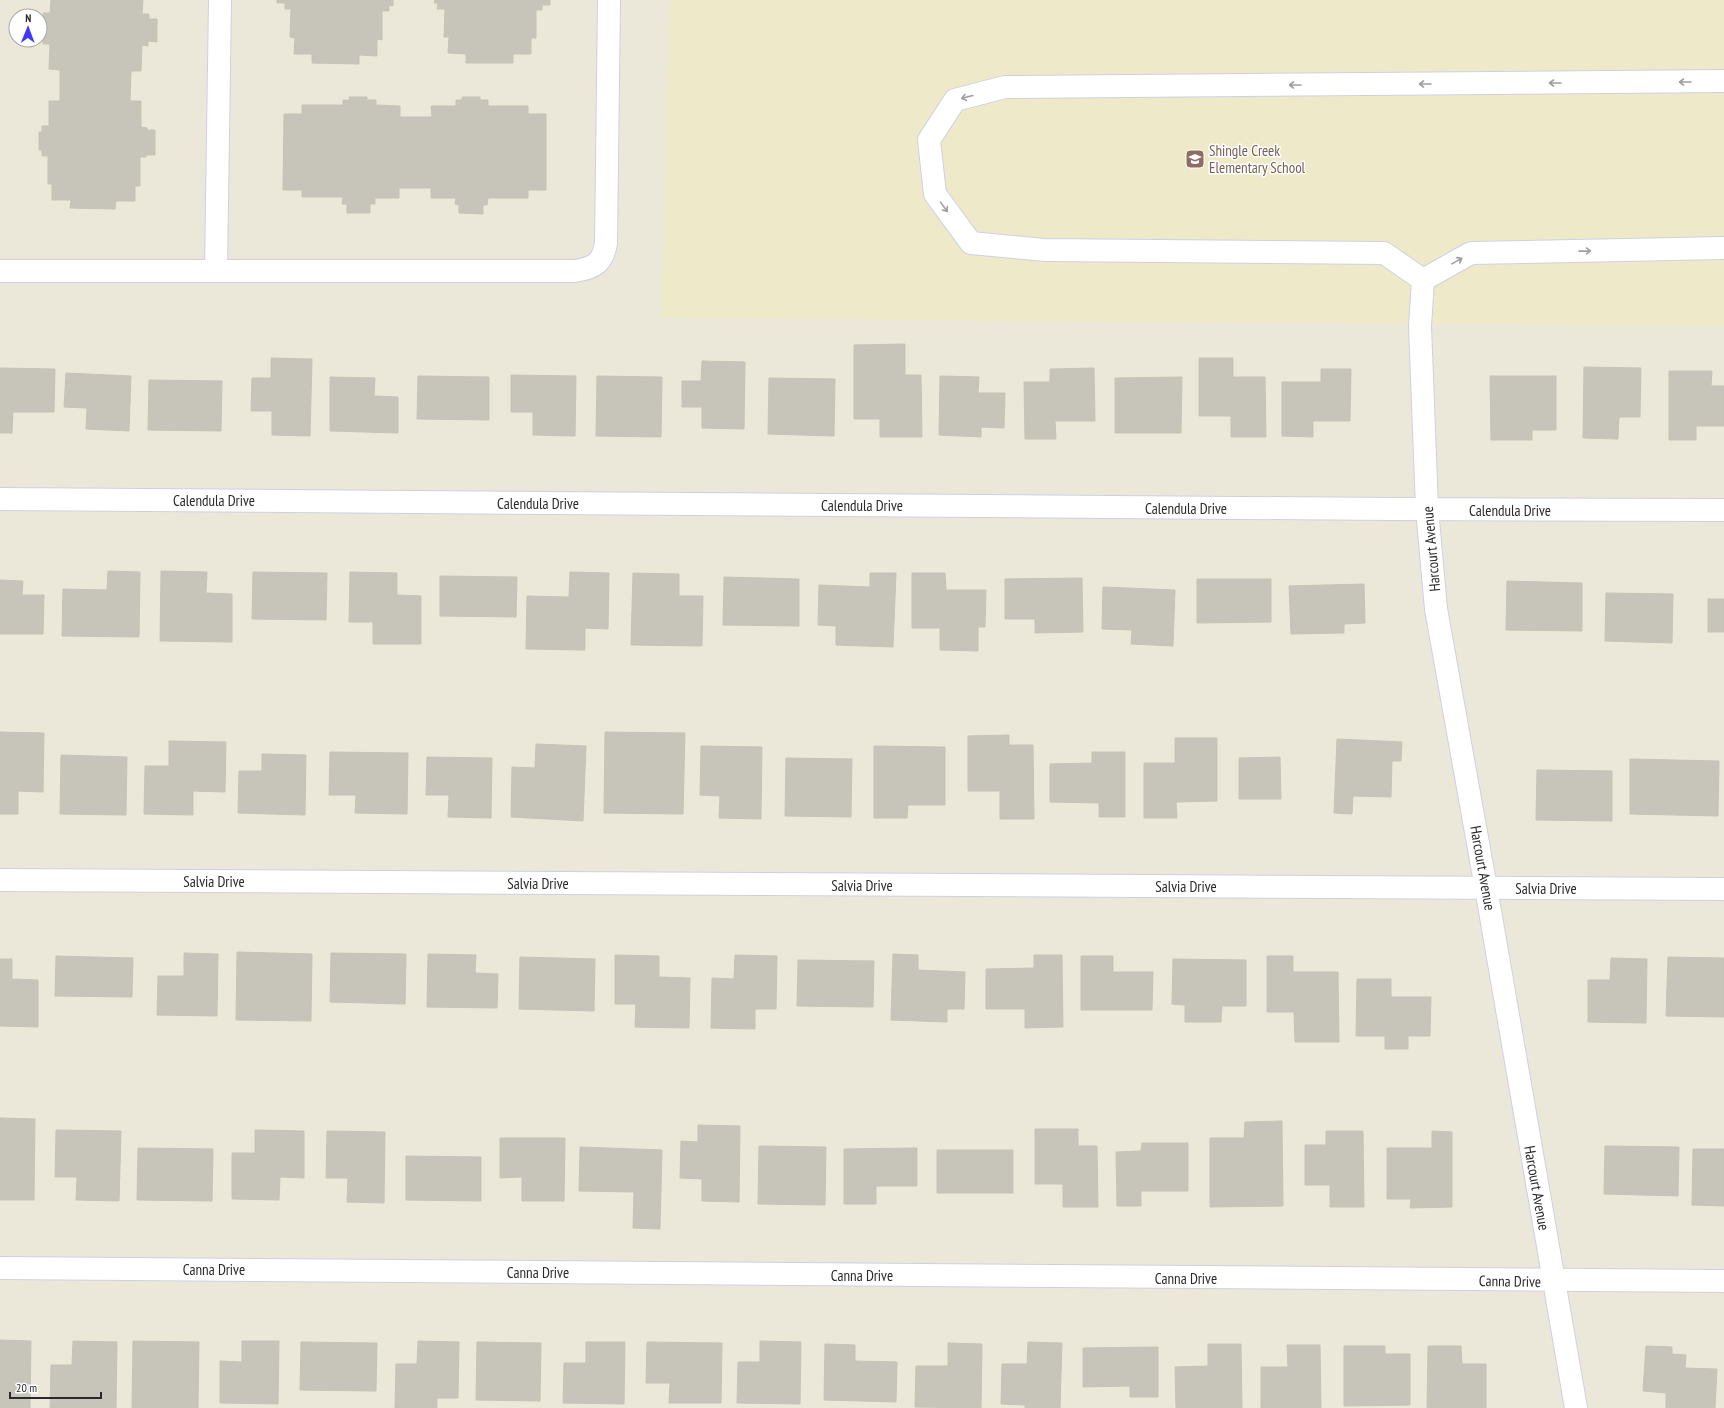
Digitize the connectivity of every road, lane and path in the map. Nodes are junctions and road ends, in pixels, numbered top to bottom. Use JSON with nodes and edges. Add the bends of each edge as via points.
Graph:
{"nodes":[{"id":1,"x":220,"y":0,"type":"edge"},
{"id":2,"x":609,"y":0,"type":"edge"},
{"id":3,"x":1724,"y":81,"type":"edge"},
{"id":4,"x":1724,"y":248,"type":"edge"},
{"id":5,"x":0,"y":271,"type":"edge"},
{"id":6,"x":216,"y":271,"type":"junction"},
{"id":7,"x":1423,"y":280,"type":"junction"},
{"id":8,"x":0,"y":499,"type":"edge"},
{"id":9,"x":1427,"y":509,"type":"junction"},
{"id":10,"x":1724,"y":510,"type":"edge"},
{"id":11,"x":0,"y":880,"type":"edge"},
{"id":12,"x":1486,"y":888,"type":"junction"},
{"id":13,"x":1724,"y":889,"type":"edge"},
{"id":14,"x":0,"y":1268,"type":"edge"},
{"id":15,"x":1553,"y":1281,"type":"junction"},
{"id":16,"x":1724,"y":1281,"type":"edge"},
{"id":17,"x":1576,"y":1408,"type":"edge"}],
"edges":[{"from":1,"to":6,"type":"street"},
{"from":2,"to":6,"type":"street","via":[[606,243],[600,260],[592,266],[575,271]]},
{"from":3,"to":7,"type":"street","one_way":true,"via":[[1005,87],[955,100],[929,140],[935,194],[971,243],[1045,250],[1384,253]]},
{"from":7,"to":4,"type":"street","one_way":true,"via":[[1471,253]]},
{"from":5,"to":6,"type":"street"},
{"from":7,"to":9,"type":"street","name":"Harcourt Avenue","via":[[1420,326]]},
{"from":8,"to":9,"type":"street","name":"Calendula Drive"},
{"from":9,"to":10,"type":"street","name":"Calendula Drive"},
{"from":9,"to":12,"type":"street","name":"Harcourt Avenue","via":[[1436,609]]},
{"from":11,"to":12,"type":"street","name":"Salvia Drive"},
{"from":12,"to":13,"type":"street","name":"Salvia Drive"},
{"from":12,"to":15,"type":"street","name":"Harcourt Avenue"},
{"from":14,"to":15,"type":"street","name":"Canna Drive"},
{"from":15,"to":16,"type":"street","name":"Canna Drive"},
{"from":15,"to":17,"type":"street","name":"Harcourt Avenue"}]}
